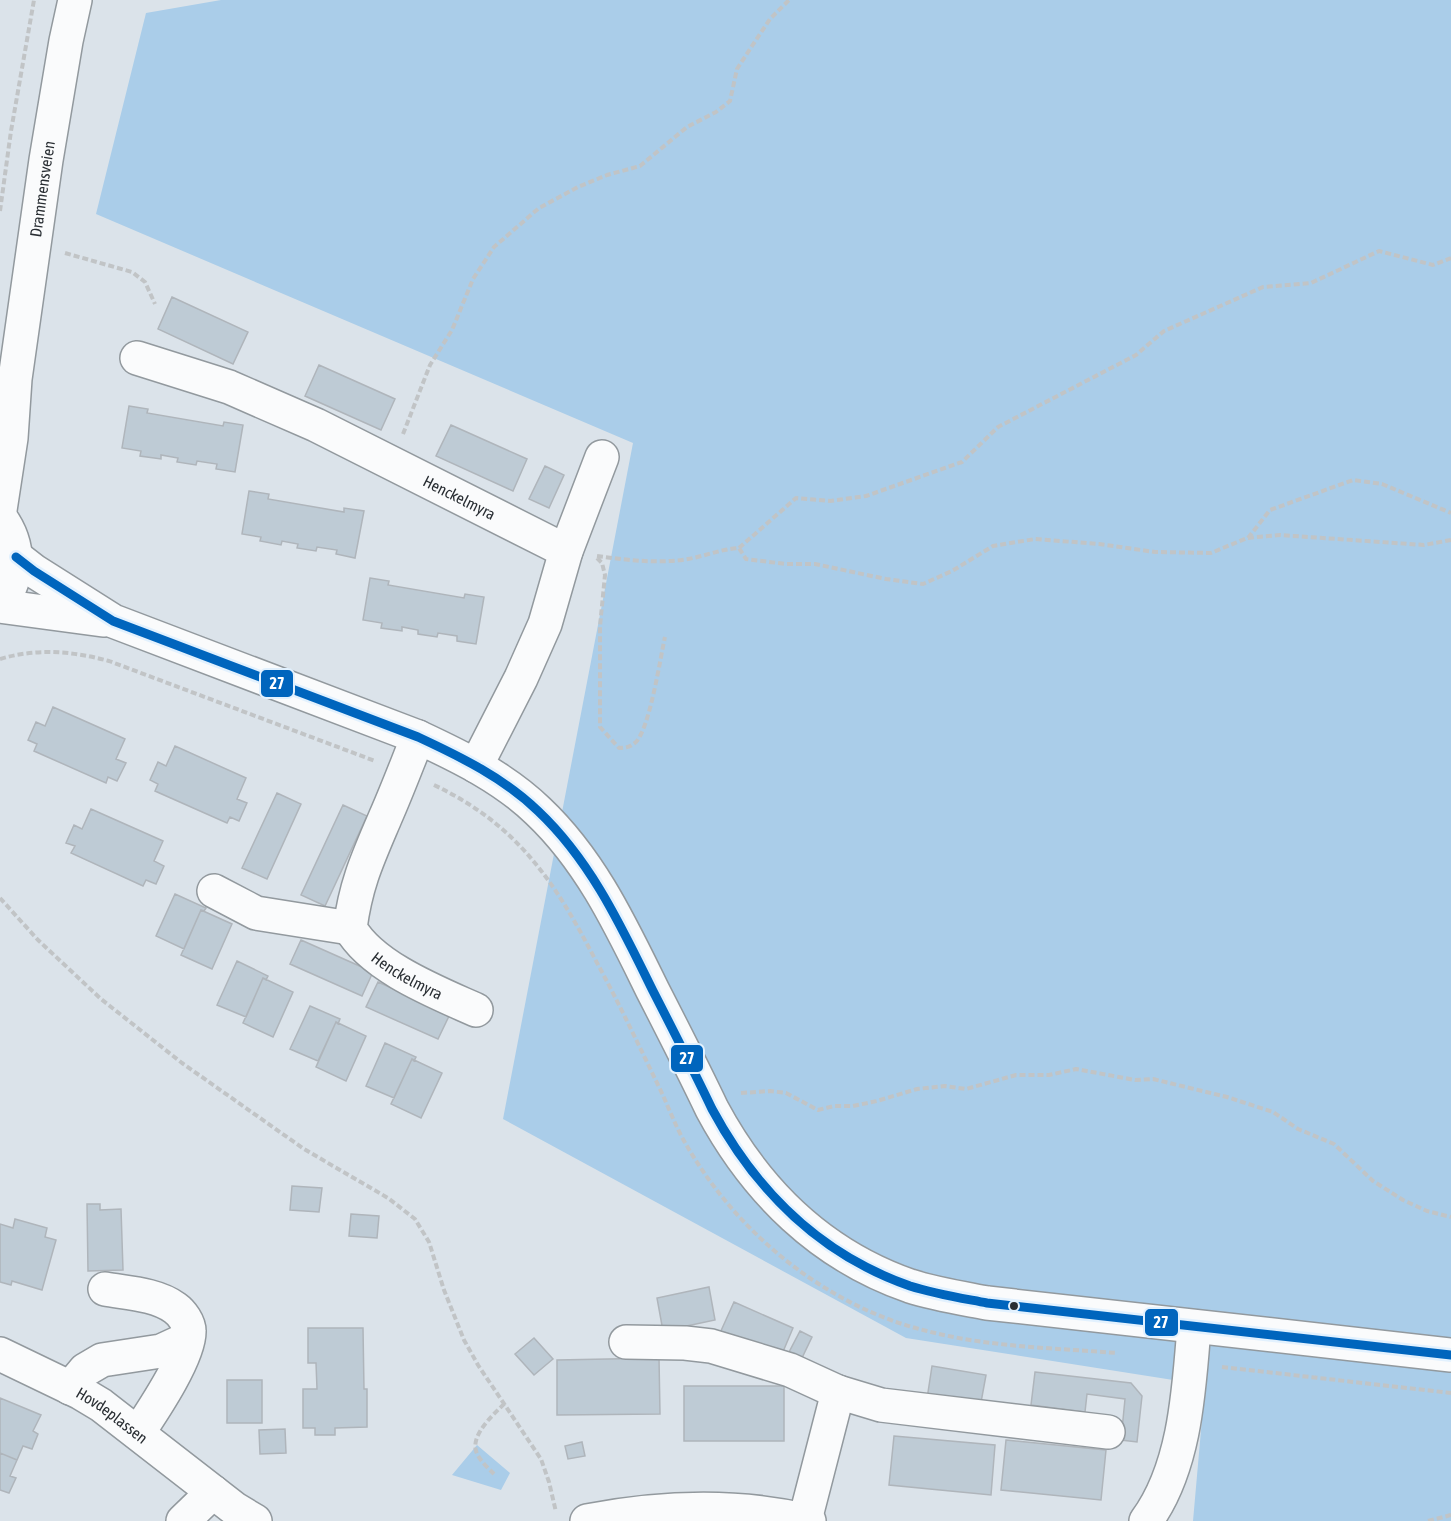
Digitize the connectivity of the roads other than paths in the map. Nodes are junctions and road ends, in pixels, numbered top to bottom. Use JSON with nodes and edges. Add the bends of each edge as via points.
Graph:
{"nodes":[{"id":1,"x":75,"y":0,"type":"edge"},
{"id":2,"x":137,"y":358,"type":"dead end"},
{"id":3,"x":7,"y":392,"type":"edge"},
{"id":4,"x":602,"y":457,"type":"dead end"},
{"id":5,"x":0,"y":510,"type":"edge"},
{"id":6,"x":0,"y":517,"type":"edge"},
{"id":7,"x":584,"y":553,"type":"junction"},
{"id":8,"x":16,"y":557,"type":"junction"},
{"id":9,"x":0,"y":605,"type":"edge"},
{"id":10,"x":113,"y":621,"type":"junction"},
{"id":11,"x":418,"y":736,"type":"junction"},
{"id":12,"x":476,"y":766,"type":"junction"},
{"id":13,"x":214,"y":891,"type":"dead end"},
{"id":14,"x":350,"y":928,"type":"junction"},
{"id":15,"x":476,"y":1010,"type":"dead end"},
{"id":16,"x":105,"y":1289,"type":"dead end"},
{"id":17,"x":1194,"y":1327,"type":"junction"},
{"id":18,"x":187,"y":1340,"type":"junction"},
{"id":19,"x":626,"y":1342,"type":"dead end"},
{"id":20,"x":0,"y":1354,"type":"edge"},
{"id":21,"x":1451,"y":1356,"type":"edge"},
{"id":22,"x":70,"y":1388,"type":"junction"},
{"id":23,"x":838,"y":1392,"type":"junction"},
{"id":24,"x":1108,"y":1432,"type":"dead end"},
{"id":25,"x":138,"y":1433,"type":"junction"},
{"id":26,"x":213,"y":1492,"type":"junction"},
{"id":27,"x":1156,"y":1517,"type":"edge"},
{"id":28,"x":807,"y":1520,"type":"edge"},
{"id":29,"x":183,"y":1521,"type":"edge"},
{"id":30,"x":255,"y":1521,"type":"edge"},
{"id":31,"x":587,"y":1521,"type":"edge"}],
"edges":[{"from":1,"to":3,"type":"street","name":"Drammensveien"},
{"from":2,"to":7,"type":"street","name":"Henckelmyra","via":[[229,387]]},
{"from":3,"to":5,"type":"street","name":"Drammensveien","via":[[11,438]]},
{"from":4,"to":7,"type":"street"},
{"from":6,"to":8,"type":"street","via":[[14,542]]},
{"from":7,"to":12,"type":"street","via":[[544,624]]},
{"from":8,"to":9,"type":"street","via":[[12,584]]},
{"from":8,"to":10,"type":"street"},
{"from":9,"to":10,"type":"street"},
{"from":10,"to":11,"type":"street"},
{"from":11,"to":12,"type":"street"},
{"from":11,"to":14,"type":"street","via":[[366,860]]},
{"from":12,"to":17,"type":"street","via":[[538,811],[592,875],[712,1109],[746,1163],[802,1225],[889,1278],[938,1293],[987,1303]]},
{"from":13,"to":14,"type":"street","via":[[256,913]]},
{"from":14,"to":15,"type":"street","name":"Henckelmyra","via":[[363,945],[398,972]]},
{"from":16,"to":18,"type":"street","via":[[143,1295],[176,1309],[185,1319]]},
{"from":17,"to":21,"type":"street"},
{"from":17,"to":27,"type":"street","via":[[1176,1458]]},
{"from":18,"to":22,"type":"street","via":[[161,1352],[102,1360],[85,1370]]},
{"from":18,"to":25,"type":"street","via":[[179,1365]]},
{"from":19,"to":23,"type":"street","via":[[711,1346],[790,1370]]},
{"from":20,"to":22,"type":"street","name":"Hovdeplassen"},
{"from":22,"to":25,"type":"street","name":"Hovdeplassen"},
{"from":23,"to":24,"type":"street","via":[[882,1405]]},
{"from":23,"to":28,"type":"street"},
{"from":25,"to":26,"type":"street","name":"Hovdeplassen"},
{"from":26,"to":29,"type":"street"},
{"from":26,"to":30,"type":"street","name":"Hovdeplassen"},
{"from":28,"to":31,"type":"street","via":[[704,1509],[645,1512]]}]}
